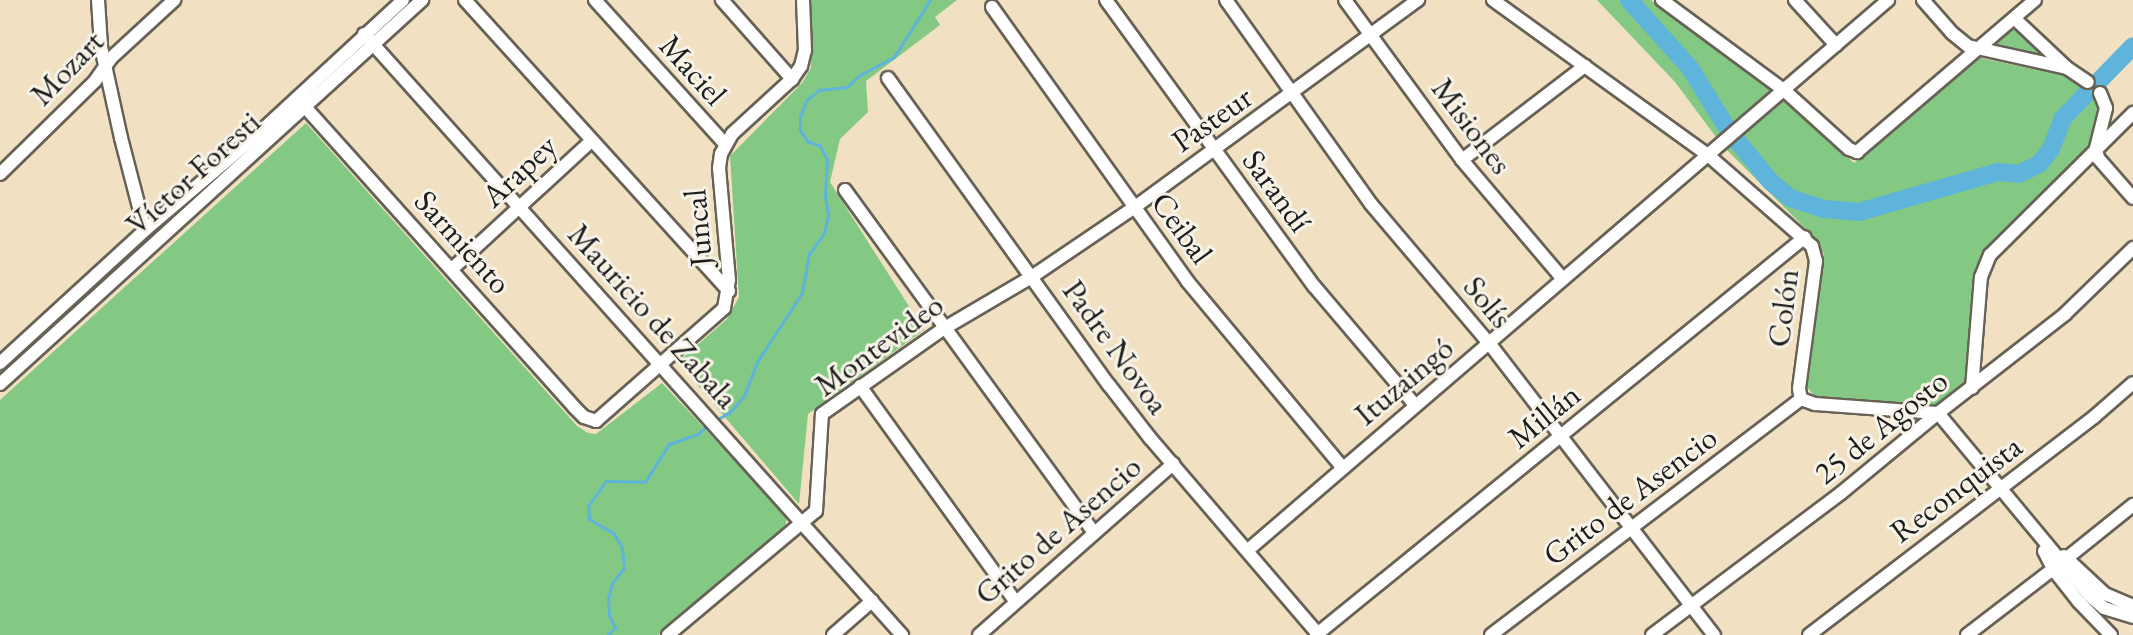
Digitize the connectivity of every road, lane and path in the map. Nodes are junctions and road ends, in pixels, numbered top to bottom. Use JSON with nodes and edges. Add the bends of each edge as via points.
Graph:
{"nodes":[{"id":1,"x":98,"y":0,"type":"edge"},
{"id":2,"x":174,"y":0,"type":"edge"},
{"id":3,"x":402,"y":0,"type":"edge"},
{"id":4,"x":422,"y":0,"type":"edge"},
{"id":5,"x":465,"y":0,"type":"edge"},
{"id":6,"x":595,"y":0,"type":"edge"},
{"id":7,"x":722,"y":0,"type":"edge"},
{"id":8,"x":803,"y":0,"type":"edge"},
{"id":9,"x":1106,"y":0,"type":"edge"},
{"id":10,"x":1226,"y":0,"type":"edge"},
{"id":11,"x":1345,"y":0,"type":"edge"},
{"id":12,"x":1418,"y":0,"type":"edge"},
{"id":13,"x":1493,"y":0,"type":"edge"},
{"id":14,"x":1662,"y":0,"type":"edge"},
{"id":15,"x":1795,"y":0,"type":"edge"},
{"id":16,"x":1888,"y":0,"type":"edge"},
{"id":17,"x":1923,"y":0,"type":"edge"},
{"id":18,"x":2035,"y":0,"type":"edge"},
{"id":19,"x":992,"y":7,"type":"dead end"},
{"id":20,"x":2014,"y":18,"type":"junction"},
{"id":21,"x":1371,"y":36,"type":"junction"},
{"id":22,"x":368,"y":38,"type":"junction"},
{"id":23,"x":1836,"y":46,"type":"junction"},
{"id":24,"x":1980,"y":48,"type":"junction"},
{"id":25,"x":105,"y":66,"type":"junction"},
{"id":26,"x":1585,"y":66,"type":"junction"},
{"id":27,"x":2067,"y":68,"type":"junction"},
{"id":28,"x":888,"y":78,"type":"dead end"},
{"id":29,"x":792,"y":79,"type":"junction"},
{"id":30,"x":2088,"y":82,"type":"dead end"},
{"id":31,"x":1785,"y":91,"type":"junction"},
{"id":32,"x":1294,"y":93,"type":"junction"},
{"id":33,"x":2100,"y":93,"type":"dead end"},
{"id":34,"x":301,"y":102,"type":"junction"},
{"id":35,"x":2133,"y":113,"type":"edge"},
{"id":36,"x":591,"y":141,"type":"junction"},
{"id":37,"x":725,"y":144,"type":"junction"},
{"id":38,"x":2096,"y":148,"type":"junction"},
{"id":39,"x":1214,"y":150,"type":"junction"},
{"id":40,"x":1709,"y":155,"type":"junction"},
{"id":41,"x":1462,"y":160,"type":"junction"},
{"id":42,"x":0,"y":174,"type":"edge"},
{"id":43,"x":845,"y":190,"type":"dead end"},
{"id":44,"x":2133,"y":198,"type":"edge"},
{"id":45,"x":519,"y":207,"type":"junction"},
{"id":46,"x":1135,"y":207,"type":"junction"},
{"id":47,"x":145,"y":230,"type":"junction"},
{"id":48,"x":1805,"y":237,"type":"junction"},
{"id":49,"x":2133,"y":248,"type":"edge"},
{"id":50,"x":452,"y":269,"type":"junction"},
{"id":51,"x":1033,"y":276,"type":"junction"},
{"id":52,"x":1563,"y":279,"type":"junction"},
{"id":53,"x":729,"y":291,"type":"junction"},
{"id":54,"x":943,"y":329,"type":"junction"},
{"id":55,"x":1489,"y":343,"type":"junction"},
{"id":56,"x":0,"y":362,"type":"edge"},
{"id":57,"x":662,"y":365,"type":"junction"},
{"id":58,"x":2133,"y":383,"type":"edge"},
{"id":59,"x":0,"y":384,"type":"edge"},
{"id":60,"x":860,"y":386,"type":"junction"},
{"id":61,"x":1972,"y":388,"type":"junction"},
{"id":62,"x":1801,"y":399,"type":"junction"},
{"id":63,"x":1415,"y":405,"type":"junction"},
{"id":64,"x":1938,"y":413,"type":"junction"},
{"id":65,"x":591,"y":421,"type":"joint"},
{"id":66,"x":1561,"y":437,"type":"junction"},
{"id":67,"x":1172,"y":464,"type":"junction"},
{"id":68,"x":1343,"y":468,"type":"junction"},
{"id":69,"x":1999,"y":488,"type":"junction"},
{"id":70,"x":2133,"y":505,"type":"edge"},
{"id":71,"x":802,"y":520,"type":"junction"},
{"id":72,"x":1631,"y":528,"type":"junction"},
{"id":73,"x":1094,"y":533,"type":"junction"},
{"id":74,"x":2037,"y":536,"type":"junction"},
{"id":75,"x":1248,"y":550,"type":"junction"},
{"id":76,"x":2067,"y":558,"type":"junction"},
{"id":77,"x":2053,"y":569,"type":"junction"},
{"id":78,"x":872,"y":601,"type":"junction"},
{"id":79,"x":1016,"y":602,"type":"junction"},
{"id":80,"x":1691,"y":605,"type":"junction"},
{"id":81,"x":2133,"y":606,"type":"edge"},
{"id":82,"x":2133,"y":617,"type":"edge"},
{"id":83,"x":1318,"y":634,"type":"edge"},
{"id":84,"x":668,"y":635,"type":"edge"},
{"id":85,"x":833,"y":635,"type":"edge"},
{"id":86,"x":902,"y":635,"type":"edge"},
{"id":87,"x":979,"y":635,"type":"edge"},
{"id":88,"x":1491,"y":635,"type":"edge"},
{"id":89,"x":1652,"y":635,"type":"edge"},
{"id":90,"x":1714,"y":635,"type":"edge"},
{"id":91,"x":1809,"y":635,"type":"edge"},
{"id":92,"x":1967,"y":635,"type":"edge"},
{"id":93,"x":2111,"y":635,"type":"edge"}],
"edges":[{"from":1,"to":25,"type":"street"},
{"from":2,"to":25,"type":"street","name":"Mozart"},
{"from":3,"to":22,"type":"street","name":"Víctor Foresti"},
{"from":4,"to":22,"type":"street","name":"Víctor Foresti"},
{"from":5,"to":36,"type":"street"},
{"from":6,"to":37,"type":"street","name":"Maciel"},
{"from":7,"to":29,"type":"street"},
{"from":8,"to":29,"type":"street","name":"Juncal","via":[[805,50]]},
{"from":9,"to":39,"type":"street","name":"Sarandí"},
{"from":10,"to":32,"type":"street","name":"Solís"},
{"from":11,"to":21,"type":"street","name":"Misiones"},
{"from":12,"to":21,"type":"street","name":"Pasteur"},
{"from":13,"to":26,"type":"street","name":"Colón"},
{"from":14,"to":31,"type":"street"},
{"from":15,"to":23,"type":"street"},
{"from":16,"to":23,"type":"street","name":"Ituzaingó"},
{"from":17,"to":24,"type":"street","via":[[1952,33],[1968,46]]},
{"from":18,"to":20,"type":"street"},
{"from":19,"to":46,"type":"street","name":"Ceibal"},
{"from":20,"to":24,"type":"street"},
{"from":20,"to":27,"type":"street"},
{"from":21,"to":32,"type":"street","name":"Pasteur"},
{"from":21,"to":41,"type":"street","name":"Misiones"},
{"from":22,"to":34,"type":"street","name":"Víctor Foresti"},
{"from":22,"to":45,"type":"street","name":"Mauricio de Zabala"},
{"from":23,"to":31,"type":"street","name":"Ituzaingó"},
{"from":24,"to":27,"type":"street"},
{"from":24,"to":31,"type":"street","via":[[1860,149],[1849,149]]},
{"from":25,"to":42,"type":"street","name":"Mozart"},
{"from":25,"to":47,"type":"street"},
{"from":26,"to":40,"type":"street","name":"Colón"},
{"from":26,"to":41,"type":"street"},
{"from":27,"to":30,"type":"street"},
{"from":28,"to":51,"type":"street","name":"Padre Novoa"},
{"from":29,"to":37,"type":"street","name":"Juncal"},
{"from":31,"to":40,"type":"street","name":"Ituzaingó"},
{"from":32,"to":39,"type":"street","name":"Pasteur"},
{"from":32,"to":55,"type":"street","name":"Solís","via":[[1371,204]]},
{"from":33,"to":38,"type":"street","via":[[2106,108]]},
{"from":34,"to":47,"type":"street","name":"Víctor Foresti"},
{"from":34,"to":50,"type":"street","name":"Sarmiento"},
{"from":34,"to":59,"type":"street","name":"Víctor Foresti"},
{"from":35,"to":38,"type":"street"},
{"from":36,"to":45,"type":"street","name":"Arapey"},
{"from":36,"to":53,"type":"street"},
{"from":37,"to":53,"type":"street","name":"Juncal","via":[[719,168]]},
{"from":38,"to":44,"type":"street","via":[[2105,170]]},
{"from":38,"to":61,"type":"street","via":[[1990,255],[1981,277]]},
{"from":39,"to":46,"type":"street","name":"Pasteur"},
{"from":39,"to":63,"type":"street","name":"Sarandí","via":[[1314,286]]},
{"from":40,"to":48,"type":"street","name":"Colón"},
{"from":40,"to":52,"type":"street","name":"Ituzaingó"},
{"from":41,"to":52,"type":"street","name":"Misiones"},
{"from":43,"to":54,"type":"street"},
{"from":45,"to":50,"type":"street","name":"Arapey"},
{"from":45,"to":57,"type":"street","name":"Mauricio de Zabala"},
{"from":46,"to":51,"type":"street","name":"Pasteur"},
{"from":46,"to":68,"type":"street","name":"Ceibal","via":[[1219,321]]},
{"from":47,"to":56,"type":"street","name":"Víctor Foresti"},
{"from":48,"to":62,"type":"street","name":"Colón","via":[[1816,261]]},
{"from":48,"to":66,"type":"street","name":"Millán"},
{"from":49,"to":61,"type":"street","name":"25 de Agosto","via":[[2065,314]]},
{"from":50,"to":65,"type":"street","name":"Sarmiento"},
{"from":51,"to":54,"type":"street","name":"Montevideo"},
{"from":51,"to":67,"type":"street","name":"Padre Novoa","via":[[1109,385]]},
{"from":52,"to":55,"type":"street","name":"Ituzaingó"},
{"from":53,"to":57,"type":"street","name":"Juncal","via":[[724,307]]},
{"from":54,"to":60,"type":"street","name":"Montevideo"},
{"from":54,"to":73,"type":"street"},
{"from":55,"to":63,"type":"street","name":"Ituzaingó"},
{"from":55,"to":66,"type":"street","name":"Solís"},
{"from":57,"to":65,"type":"street","name":"Juncal","via":[[600,419]]},
{"from":57,"to":71,"type":"street","name":"Mauricio de Zabala"},
{"from":58,"to":69,"type":"street","name":"Reconquista"},
{"from":60,"to":71,"type":"street","name":"Montevideo","via":[[822,414],[816,511]]},
{"from":60,"to":79,"type":"street"},
{"from":61,"to":64,"type":"street","name":"25 de Agosto"},
{"from":62,"to":64,"type":"street","via":[[1815,404]]},
{"from":62,"to":72,"type":"street","name":"Grito de Asencio"},
{"from":63,"to":68,"type":"street","name":"Ituzaingó"},
{"from":64,"to":69,"type":"street"},
{"from":64,"to":80,"type":"street","name":"25 de Agosto","via":[[1841,493]]},
{"from":66,"to":72,"type":"street","name":"Solís"},
{"from":66,"to":83,"type":"street","name":"Millán"},
{"from":67,"to":73,"type":"street","name":"Grito de Asencio"},
{"from":67,"to":75,"type":"street","name":"Padre Novoa"},
{"from":68,"to":75,"type":"street","name":"Ituzaingó"},
{"from":69,"to":74,"type":"street"},
{"from":69,"to":91,"type":"street","name":"Reconquista"},
{"from":70,"to":76,"type":"street"},
{"from":71,"to":78,"type":"street","name":"Mauricio de Zabala"},
{"from":71,"to":84,"type":"street","name":"Montevideo"},
{"from":72,"to":80,"type":"street","name":"Solís"},
{"from":72,"to":88,"type":"street","name":"Grito de Asencio"},
{"from":73,"to":79,"type":"street","name":"Grito de Asencio"},
{"from":74,"to":76,"type":"street"},
{"from":74,"to":77,"type":"street"},
{"from":74,"to":82,"type":"street","via":[[2089,596],[2104,608]]},
{"from":75,"to":83,"type":"street","name":"Padre Novoa"},
{"from":76,"to":81,"type":"street","via":[[2105,594]]},
{"from":77,"to":92,"type":"street"},
{"from":77,"to":93,"type":"street"},
{"from":78,"to":85,"type":"street"},
{"from":78,"to":86,"type":"street","name":"Mauricio de Zabala"},
{"from":79,"to":87,"type":"street","name":"Grito de Asencio"},
{"from":80,"to":89,"type":"street","name":"25 de Agosto"},
{"from":80,"to":90,"type":"street","name":"Solís"}]}
